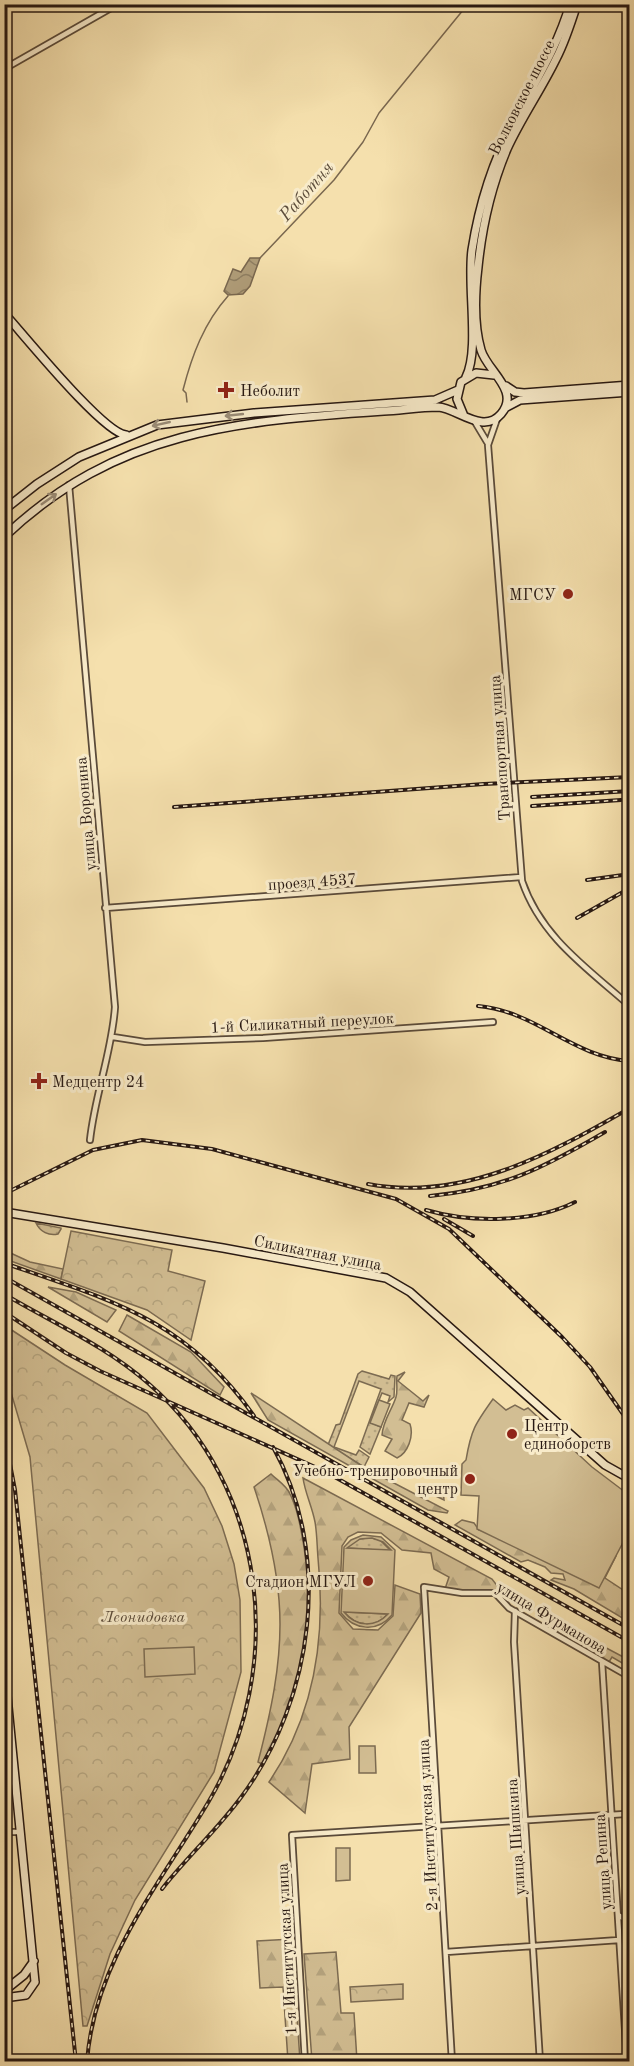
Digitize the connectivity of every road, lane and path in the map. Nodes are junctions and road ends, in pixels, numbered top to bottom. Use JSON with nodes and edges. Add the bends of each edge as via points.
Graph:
{"nodes":[{"id":1,"x":118,"y":4,"type":"edge"},
{"id":2,"x":570,"y":4,"type":"edge"},
{"id":3,"x":577,"y":4,"type":"edge"},
{"id":4,"x":4,"y":69,"type":"edge"},
{"id":5,"x":4,"y":313,"type":"edge"},
{"id":6,"x":497,"y":376,"type":"junction"},
{"id":7,"x":466,"y":377,"type":"junction"},
{"id":8,"x":504,"y":384,"type":"junction"},
{"id":9,"x":630,"y":385,"type":"edge"},
{"id":10,"x":458,"y":390,"type":"junction"},
{"id":11,"x":630,"y":392,"type":"edge"},
{"id":12,"x":503,"y":411,"type":"junction"},
{"id":13,"x":465,"y":416,"type":"junction"},
{"id":14,"x":208,"y":418,"type":"junction"},
{"id":15,"x":191,"y":420,"type":"junction"},
{"id":16,"x":474,"y":421,"type":"junction"},
{"id":17,"x":112,"y":429,"type":"junction"},
{"id":18,"x":211,"y":429,"type":"junction"},
{"id":19,"x":194,"y":434,"type":"junction"},
{"id":20,"x":129,"y":435,"type":"junction"},
{"id":21,"x":107,"y":444,"type":"junction"},
{"id":22,"x":488,"y":445,"type":"junction"},
{"id":23,"x":69,"y":485,"type":"junction"},
{"id":24,"x":4,"y":510,"type":"edge"},
{"id":25,"x":4,"y":537,"type":"edge"},
{"id":26,"x":521,"y":877,"type":"junction"},
{"id":27,"x":105,"y":908,"type":"junction"},
{"id":28,"x":630,"y":1006,"type":"edge"},
{"id":29,"x":493,"y":1022,"type":"dead end"},
{"id":30,"x":113,"y":1037,"type":"junction"},
{"id":31,"x":90,"y":1140,"type":"dead end"},
{"id":32,"x":4,"y":1212,"type":"edge"},
{"id":33,"x":630,"y":1479,"type":"edge"},
{"id":34,"x":424,"y":1587,"type":"joint"},
{"id":35,"x":515,"y":1611,"type":"junction"},
{"id":36,"x":602,"y":1662,"type":"junction"},
{"id":37,"x":4,"y":1666,"type":"edge"},
{"id":38,"x":630,"y":1677,"type":"edge"},
{"id":39,"x":5,"y":1681,"type":"edge"},
{"id":40,"x":611,"y":1815,"type":"junction"},
{"id":41,"x":630,"y":1816,"type":"edge"},
{"id":42,"x":526,"y":1821,"type":"junction"},
{"id":43,"x":438,"y":1826,"type":"junction"},
{"id":44,"x":4,"y":1832,"type":"edge"},
{"id":45,"x":20,"y":1832,"type":"junction"},
{"id":46,"x":618,"y":1916,"type":"junction"},
{"id":47,"x":630,"y":1922,"type":"edge"},
{"id":48,"x":620,"y":1940,"type":"junction"},
{"id":49,"x":534,"y":1944,"type":"junction"},
{"id":50,"x":446,"y":1952,"type":"junction"},
{"id":51,"x":34,"y":1961,"type":"junction"},
{"id":52,"x":24,"y":1975,"type":"junction"},
{"id":53,"x":35,"y":1982,"type":"junction"},
{"id":54,"x":7,"y":1989,"type":"edge"},
{"id":55,"x":19,"y":1997,"type":"junction"},
{"id":56,"x":4,"y":1998,"type":"edge"},
{"id":57,"x":305,"y":2061,"type":"edge"},
{"id":58,"x":452,"y":2061,"type":"edge"},
{"id":59,"x":540,"y":2061,"type":"edge"},
{"id":60,"x":627,"y":2061,"type":"edge"}],
"edges":[{"from":1,"to":4,"type":"street"},
{"from":2,"to":7,"type":"main road","name":"Волковское шоссе","via":[[548,60],[502,147],[483,200],[471,261],[472,352]]},
{"from":3,"to":6,"type":"main road","name":"Волковское шоссе","via":[[557,58],[507,149],[487,211],[477,271],[478,328],[482,353]]},
{"from":5,"to":17,"type":"main road"},
{"from":6,"to":7,"type":"main road","via":[[480,372]]},
{"from":6,"to":8,"type":"main road"},
{"from":7,"to":10,"type":"main road"},
{"from":8,"to":9,"type":"main road","via":[[524,393]]},
{"from":8,"to":12,"type":"main road","via":[[507,396]]},
{"from":10,"to":13,"type":"main road","via":[[458,404]]},
{"from":10,"to":14,"type":"main road","one_way":true,"via":[[435,400]]},
{"from":11,"to":12,"type":"main road","via":[[520,400]]},
{"from":12,"to":16,"type":"main road","via":[[490,420]]},
{"from":12,"to":22,"type":"street","name":"Транспортная улица","via":[[492,428]]},
{"from":13,"to":16,"type":"main road"},
{"from":13,"to":18,"type":"main road","via":[[437,407],[258,421]]},
{"from":14,"to":15,"type":"main road"},
{"from":14,"to":18,"type":"main road","via":[[204,428]]},
{"from":15,"to":19,"type":"main road","via":[[199,427]]},
{"from":15,"to":20,"type":"main road","one_way":true,"via":[[157,425]]},
{"from":16,"to":22,"type":"street","name":"Транспортная улица"},
{"from":17,"to":20,"type":"main road"},
{"from":17,"to":21,"type":"main road","via":[[113,437]]},
{"from":18,"to":19,"type":"main road"},
{"from":19,"to":23,"type":"main road","via":[[114,461]]},
{"from":20,"to":21,"type":"main road"},
{"from":21,"to":24,"type":"main road","via":[[61,468]]},
{"from":22,"to":26,"type":"street","name":"Транспортная улица"},
{"from":25,"to":23,"type":"main road","one_way":true},
{"from":23,"to":27,"type":"street","name":"улица Воронина"},
{"from":26,"to":27,"type":"street","name":"проезд 4537"},
{"from":26,"to":28,"type":"street","name":"Транспортная улица","via":[[532,905],[553,938]]},
{"from":27,"to":30,"type":"street","name":"улица Воронина","via":[[115,1007]]},
{"from":29,"to":30,"type":"street","name":"1-й Силикатный переулок","via":[[263,1038],[145,1042]]},
{"from":30,"to":31,"type":"street","name":"улица Воронина","via":[[93,1112]]},
{"from":32,"to":33,"type":"main road","name":"Силикатная улица","via":[[386,1278],[410,1292],[605,1465]]},
{"from":34,"to":35,"type":"street","name":"улица Фурманова","via":[[495,1593]]},
{"from":34,"to":43,"type":"street","name":"2-я Институтская улица"},
{"from":35,"to":36,"type":"street","name":"улица Фурманова"},
{"from":35,"to":42,"type":"street","name":"улица Шишкина"},
{"from":36,"to":38,"type":"street","name":"улица Фурманова"},
{"from":36,"to":40,"type":"street","name":"улица Репина"},
{"from":37,"to":39,"type":"main road"},
{"from":39,"to":45,"type":"main road"},
{"from":40,"to":41,"type":"street"},
{"from":40,"to":42,"type":"street"},
{"from":40,"to":46,"type":"street","name":"улица Репина"},
{"from":42,"to":43,"type":"street"},
{"from":42,"to":49,"type":"street","name":"улица Шишкина"},
{"from":43,"to":50,"type":"street","name":"2-я Институтская улица"},
{"from":43,"to":57,"type":"street","name":"1-я Институтская улица","via":[[292,1835]]},
{"from":44,"to":45,"type":"street"},
{"from":45,"to":51,"type":"main road"},
{"from":46,"to":47,"type":"street"},
{"from":46,"to":48,"type":"street","name":"улица Репина"},
{"from":48,"to":49,"type":"street"},
{"from":48,"to":60,"type":"street","name":"улица Репина"},
{"from":49,"to":50,"type":"street"},
{"from":49,"to":59,"type":"street","name":"улица Шишкина"},
{"from":50,"to":58,"type":"street","name":"2-я Институтская улица"},
{"from":51,"to":52,"type":"main road"},
{"from":51,"to":53,"type":"main road"},
{"from":52,"to":53,"type":"main road","via":[[33,1977]]},
{"from":52,"to":54,"type":"main road"},
{"from":53,"to":55,"type":"main road","via":[[26,1995]]},
{"from":54,"to":55,"type":"main road"},
{"from":55,"to":56,"type":"main road"}]}
